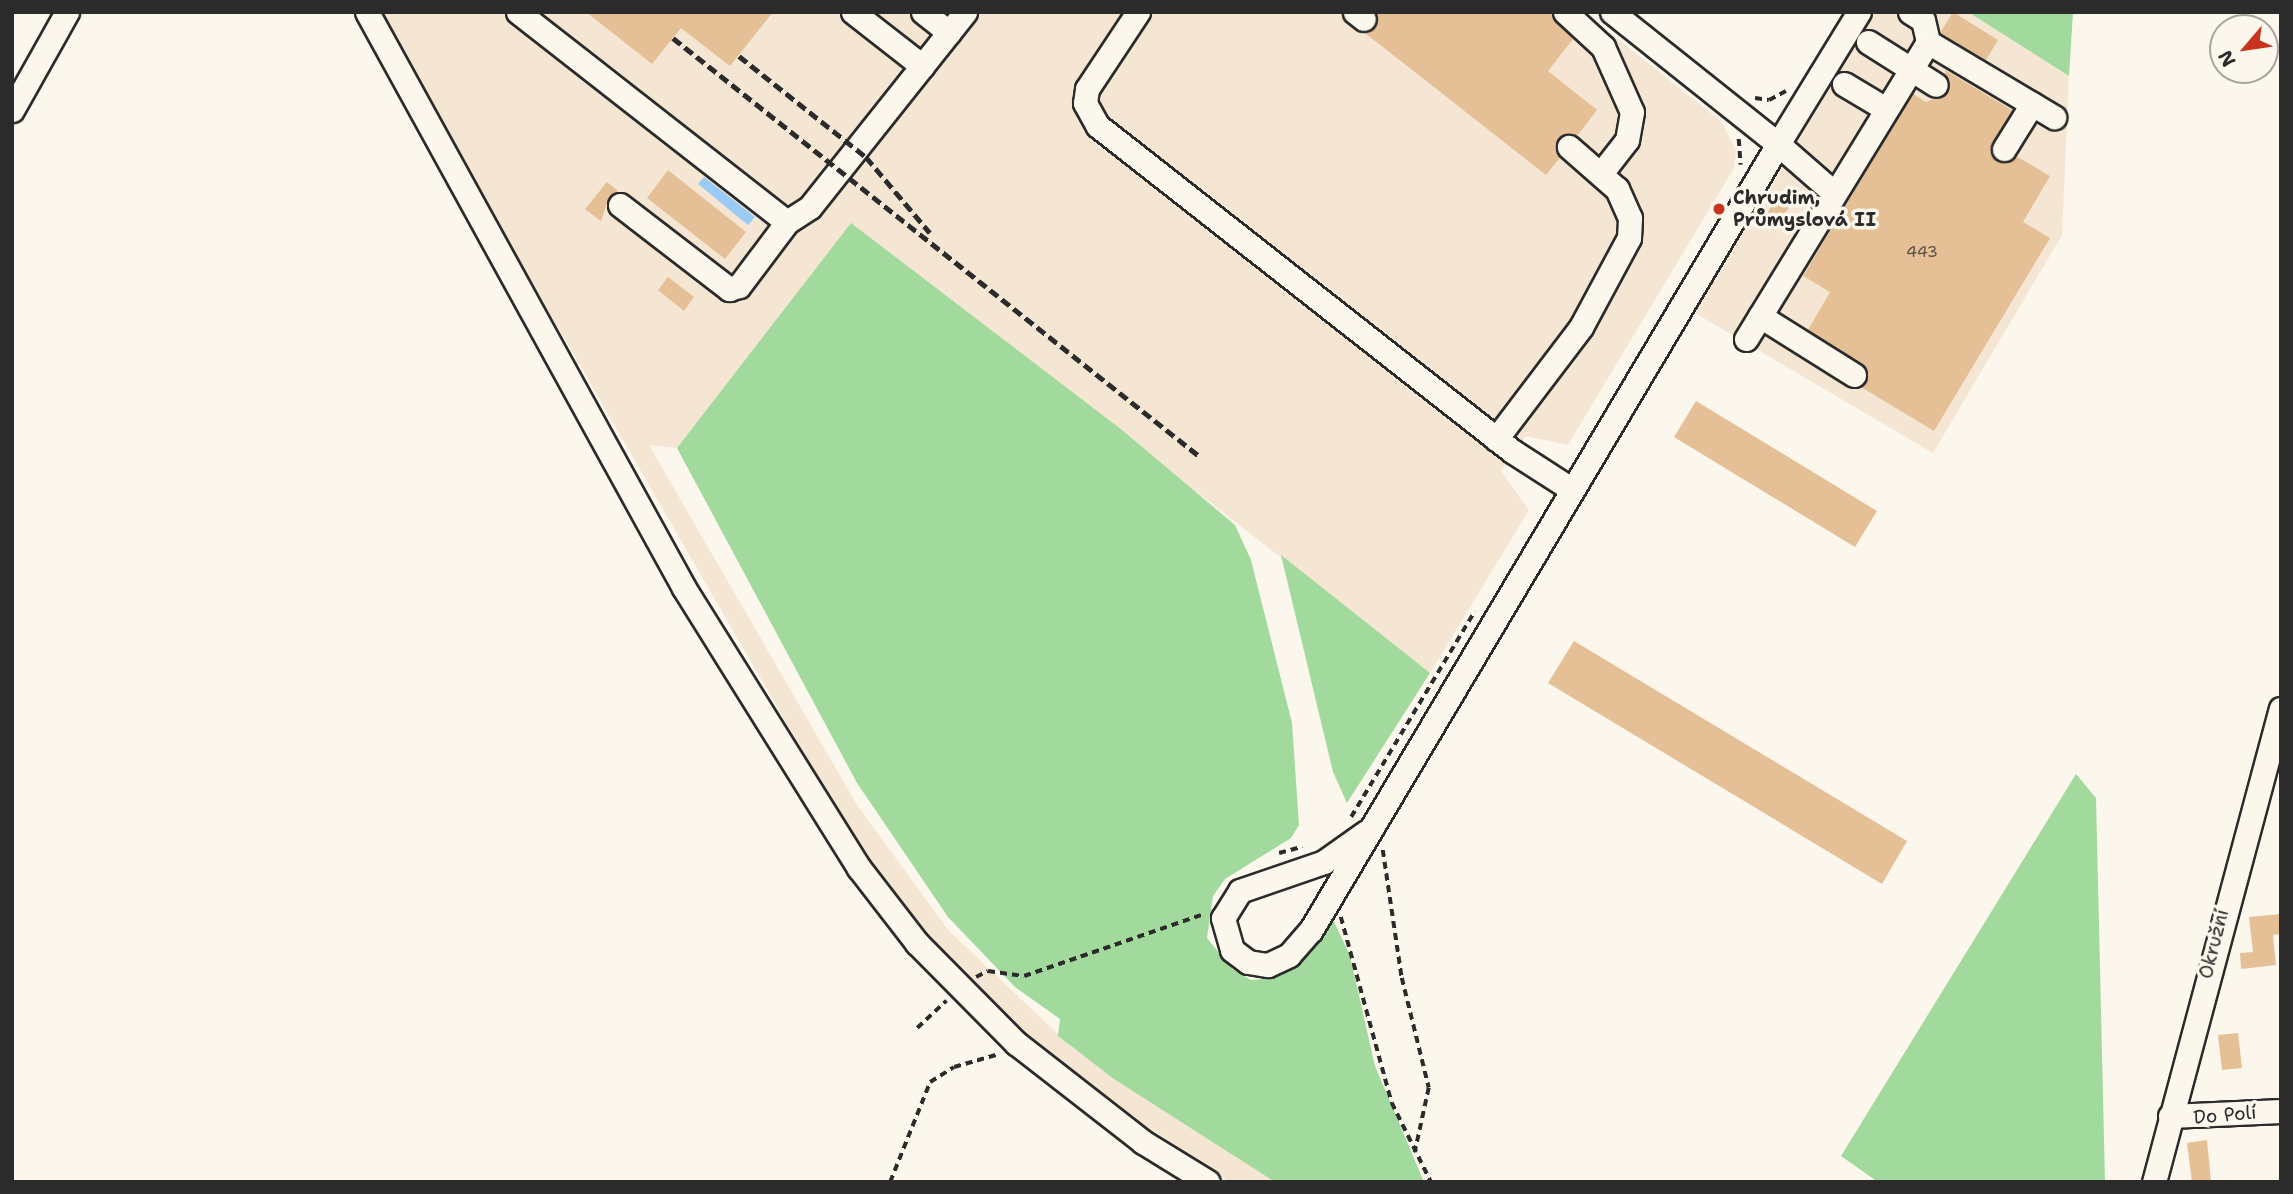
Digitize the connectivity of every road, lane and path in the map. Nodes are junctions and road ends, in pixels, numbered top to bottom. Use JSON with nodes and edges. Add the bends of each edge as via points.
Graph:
{"nodes":[{"id":1,"x":66,"y":12,"type":"edge"},
{"id":2,"x":367,"y":12,"type":"edge"},
{"id":3,"x":518,"y":12,"type":"edge"},
{"id":4,"x":853,"y":12,"type":"edge"},
{"id":5,"x":923,"y":12,"type":"edge"},
{"id":6,"x":965,"y":12,"type":"edge"},
{"id":7,"x":1138,"y":12,"type":"edge"},
{"id":8,"x":1565,"y":12,"type":"edge"},
{"id":9,"x":1612,"y":12,"type":"edge"},
{"id":10,"x":1859,"y":12,"type":"edge"},
{"id":11,"x":1910,"y":12,"type":"edge"},
{"id":12,"x":949,"y":32,"type":"junction"},
{"id":13,"x":1868,"y":42,"type":"dead end"},
{"id":14,"x":1928,"y":42,"type":"junction"},
{"id":15,"x":922,"y":66,"type":"junction"},
{"id":16,"x":1911,"y":69,"type":"junction"},
{"id":17,"x":1792,"y":84,"type":"dead end"},
{"id":18,"x":1844,"y":84,"type":"dead end"},
{"id":19,"x":1936,"y":85,"type":"dead end"},
{"id":20,"x":1751,"y":95,"type":"dead end"},
{"id":21,"x":2032,"y":104,"type":"junction"},
{"id":22,"x":1886,"y":109,"type":"junction"},
{"id":23,"x":12,"y":110,"type":"edge"},
{"id":24,"x":2054,"y":117,"type":"dead end"},
{"id":25,"x":1778,"y":144,"type":"junction"},
{"id":26,"x":1569,"y":146,"type":"dead end"},
{"id":27,"x":2004,"y":149,"type":"dead end"},
{"id":28,"x":1602,"y":172,"type":"junction"},
{"id":29,"x":1833,"y":192,"type":"junction"},
{"id":30,"x":620,"y":205,"type":"dead end"},
{"id":31,"x":787,"y":222,"type":"junction"},
{"id":32,"x":1760,"y":316,"type":"junction"},
{"id":33,"x":1746,"y":338,"type":"dead end"},
{"id":34,"x":1854,"y":375,"type":"dead end"},
{"id":35,"x":1496,"y":439,"type":"junction"},
{"id":36,"x":1571,"y":489,"type":"junction"},
{"id":37,"x":2281,"y":709,"type":"edge"},
{"id":38,"x":1369,"y":827,"type":"junction"},
{"id":39,"x":1331,"y":896,"type":"junction"},
{"id":40,"x":1226,"y":908,"type":"junction"},
{"id":41,"x":953,"y":994,"type":"junction"},
{"id":42,"x":917,"y":1028,"type":"dead end"},
{"id":43,"x":1016,"y":1043,"type":"junction"},
{"id":44,"x":2281,"y":1111,"type":"edge"},
{"id":45,"x":2170,"y":1116,"type":"junction"},
{"id":46,"x":1415,"y":1153,"type":"junction"},
{"id":47,"x":890,"y":1182,"type":"edge"},
{"id":48,"x":1208,"y":1182,"type":"edge"},
{"id":49,"x":1431,"y":1182,"type":"edge"},
{"id":50,"x":2154,"y":1182,"type":"edge"}],
"edges":[{"from":1,"to":23,"type":"street"},
{"from":2,"to":41,"type":"street","via":[[718,646],[859,868]]},
{"from":3,"to":31,"type":"street"},
{"from":4,"to":15,"type":"street"},
{"from":5,"to":12,"type":"street"},
{"from":6,"to":12,"type":"street"},
{"from":7,"to":35,"type":"street","via":[[1087,89],[1085,103],[1098,126]]},
{"from":8,"to":28,"type":"street","via":[[1603,47],[1632,112],[1627,140]]},
{"from":9,"to":25,"type":"street"},
{"from":10,"to":25,"type":"street"},
{"from":11,"to":14,"type":"street","via":[[1923,20]]},
{"from":12,"to":15,"type":"street"},
{"from":13,"to":16,"type":"street"},
{"from":14,"to":16,"type":"street"},
{"from":14,"to":21,"type":"street"},
{"from":15,"to":31,"type":"street","via":[[810,207]]},
{"from":16,"to":19,"type":"street"},
{"from":16,"to":22,"type":"street"},
{"from":17,"to":20,"type":"path","via":[[1769,100]]},
{"from":18,"to":22,"type":"street"},
{"from":21,"to":24,"type":"street"},
{"from":21,"to":27,"type":"street"},
{"from":22,"to":29,"type":"street"},
{"from":25,"to":29,"type":"street"},
{"from":25,"to":36,"type":"street"},
{"from":26,"to":28,"type":"street"},
{"from":28,"to":35,"type":"street","via":[[1630,218],[1624,253],[1581,327]]},
{"from":29,"to":32,"type":"street"},
{"from":30,"to":31,"type":"street","via":[[729,289],[739,286]]},
{"from":32,"to":33,"type":"street"},
{"from":32,"to":34,"type":"street"},
{"from":35,"to":36,"type":"street"},
{"from":36,"to":38,"type":"street"},
{"from":37,"to":45,"type":"street","name":"Okružní"},
{"from":38,"to":39,"type":"street"},
{"from":38,"to":40,"type":"street","via":[[1324,862],[1250,884]]},
{"from":38,"to":46,"type":"path","via":[[1382,845],[1402,978],[1429,1088]]},
{"from":39,"to":40,"type":"street","via":[[1300,944],[1268,965],[1248,962],[1232,950],[1223,930]]},
{"from":39,"to":46,"type":"path","via":[[1352,947],[1392,1103]]},
{"from":40,"to":41,"type":"path","via":[[1024,976],[985,972]]},
{"from":41,"to":42,"type":"path"},
{"from":41,"to":43,"type":"street"},
{"from":43,"to":47,"type":"path","via":[[930,1082]]},
{"from":43,"to":48,"type":"street","via":[[1143,1142]]},
{"from":44,"to":45,"type":"street","name":"Do Polí"},
{"from":45,"to":50,"type":"street","name":"Okružní"},
{"from":46,"to":49,"type":"path"}]}
